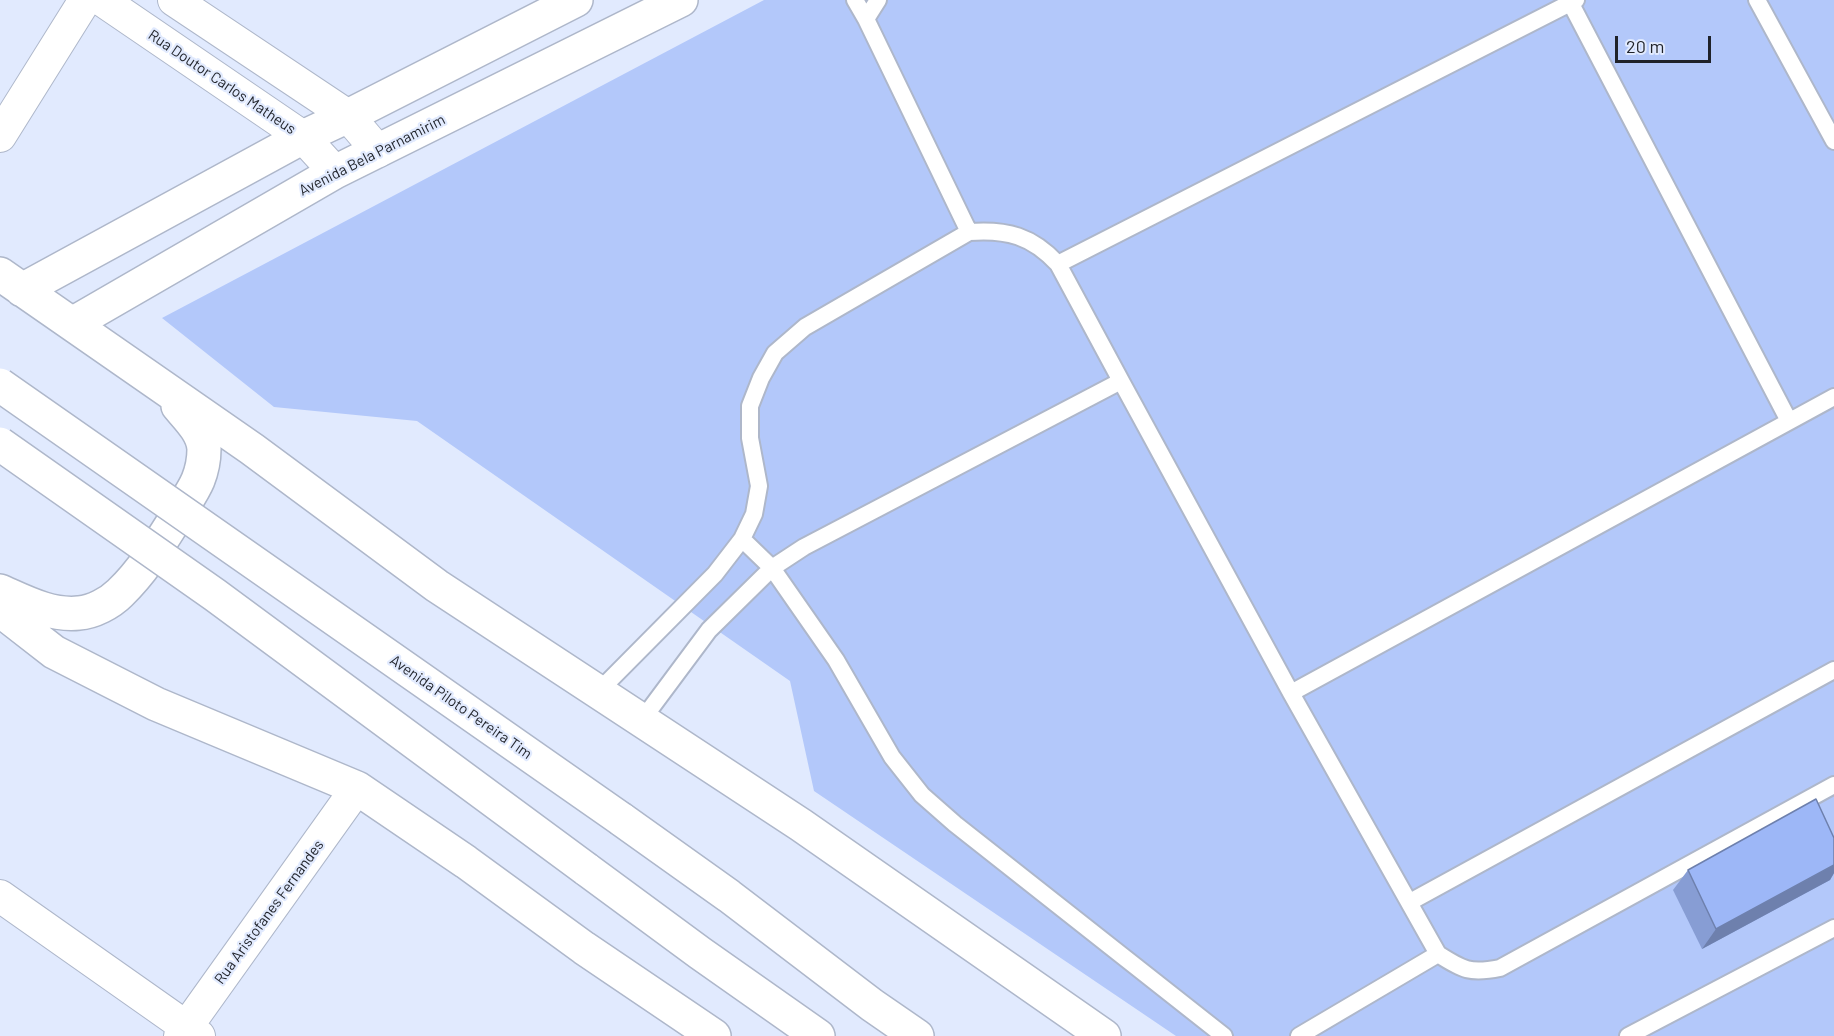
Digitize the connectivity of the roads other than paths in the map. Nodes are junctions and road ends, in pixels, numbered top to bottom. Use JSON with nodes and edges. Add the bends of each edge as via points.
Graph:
{"nodes":[{"id":1,"x":85,"y":0,"type":"edge"},
{"id":2,"x":102,"y":0,"type":"edge"},
{"id":3,"x":174,"y":0,"type":"edge"},
{"id":4,"x":576,"y":0,"type":"edge"},
{"id":5,"x":681,"y":0,"type":"edge"},
{"id":6,"x":855,"y":0,"type":"edge"},
{"id":7,"x":878,"y":0,"type":"edge"},
{"id":8,"x":1757,"y":0,"type":"edge"},
{"id":9,"x":1572,"y":1,"type":"edge"},
{"id":10,"x":866,"y":19,"type":"junction"},
{"id":11,"x":348,"y":116,"type":"junction"},
{"id":12,"x":0,"y":136,"type":"edge"},
{"id":13,"x":303,"y":137,"type":"junction"},
{"id":14,"x":1834,"y":141,"type":"edge"},
{"id":15,"x":378,"y":151,"type":"junction"},
{"id":16,"x":335,"y":172,"type":"junction"},
{"id":17,"x":969,"y":232,"type":"junction"},
{"id":18,"x":1058,"y":264,"type":"junction"},
{"id":19,"x":11,"y":282,"type":"edge"},
{"id":20,"x":72,"y":324,"type":"junction"},
{"id":21,"x":1121,"y":381,"type":"junction"},
{"id":22,"x":0,"y":385,"type":"edge"},
{"id":23,"x":163,"y":389,"type":"junction"},
{"id":24,"x":1834,"y":397,"type":"edge"},
{"id":25,"x":1789,"y":421,"type":"junction"},
{"id":26,"x":0,"y":444,"type":"edge"},
{"id":27,"x":742,"y":539,"type":"junction"},
{"id":28,"x":772,"y":568,"type":"junction"},
{"id":29,"x":0,"y":591,"type":"edge"},
{"id":30,"x":0,"y":610,"type":"edge"},
{"id":31,"x":1834,"y":670,"type":"edge"},
{"id":32,"x":597,"y":693,"type":"junction"},
{"id":33,"x":1291,"y":693,"type":"junction"},
{"id":34,"x":642,"y":720,"type":"junction"},
{"id":35,"x":1834,"y":785,"type":"edge"},
{"id":36,"x":357,"y":788,"type":"junction"},
{"id":37,"x":0,"y":896,"type":"edge"},
{"id":38,"x":1410,"y":902,"type":"junction"},
{"id":39,"x":1834,"y":928,"type":"edge"},
{"id":40,"x":1438,"y":954,"type":"junction"},
{"id":41,"x":188,"y":1033,"type":"edge"},
{"id":42,"x":714,"y":1036,"type":"edge"},
{"id":43,"x":818,"y":1036,"type":"edge"},
{"id":44,"x":917,"y":1036,"type":"edge"},
{"id":45,"x":1104,"y":1036,"type":"edge"},
{"id":46,"x":1224,"y":1036,"type":"edge"},
{"id":47,"x":1299,"y":1036,"type":"edge"},
{"id":48,"x":1628,"y":1036,"type":"edge"}],
"edges":[{"from":1,"to":12,"type":"street"},
{"from":2,"to":13,"type":"street","name":"Rua Doutor Carlos Matheus"},
{"from":3,"to":11,"type":"street"},
{"from":4,"to":11,"type":"main road"},
{"from":5,"to":15,"type":"main road","name":"Avenida Bela Parnamirim"},
{"from":6,"to":10,"type":"lane"},
{"from":7,"to":10,"type":"lane"},
{"from":8,"to":14,"type":"lane"},
{"from":9,"to":18,"type":"lane"},
{"from":9,"to":25,"type":"lane"},
{"from":10,"to":17,"type":"lane"},
{"from":11,"to":13,"type":"main road"},
{"from":11,"to":15,"type":"street"},
{"from":13,"to":16,"type":"street","name":"Rua Doutor Carlos Matheus"},
{"from":13,"to":19,"type":"main road"},
{"from":15,"to":16,"type":"main road","name":"Avenida Bela Parnamirim"},
{"from":16,"to":20,"type":"main road","name":"Avenida Bela Parnamirim"},
{"from":17,"to":18,"type":"lane","via":[[1008,232],[1046,251]]},
{"from":17,"to":27,"type":"lane","via":[[805,327],[775,353],[750,406],[750,438],[759,486],[754,514]]},
{"from":18,"to":21,"type":"lane"},
{"from":19,"to":20,"type":"main road"},
{"from":20,"to":23,"type":"main road"},
{"from":21,"to":28,"type":"lane","via":[[804,547]]},
{"from":21,"to":33,"type":"lane"},
{"from":22,"to":44,"type":"main road","name":"Avenida Piloto Pereira Tim","bridge":true,"via":[[621,819]]},
{"from":23,"to":29,"type":"main road","via":[[200,435],[203,465],[190,495],[139,572],[118,595],[92,611],[79,613],[57,612]]},
{"from":23,"to":32,"type":"main road","via":[[252,449],[437,586]]},
{"from":24,"to":25,"type":"lane"},
{"from":25,"to":33,"type":"lane"},
{"from":26,"to":43,"type":"main road","bridge":true,"via":[[215,595]]},
{"from":27,"to":28,"type":"lane"},
{"from":27,"to":32,"type":"lane","via":[[715,574]]},
{"from":28,"to":34,"type":"lane","via":[[709,630]]},
{"from":28,"to":46,"type":"lane","via":[[836,660],[892,757],[922,795]]},
{"from":30,"to":36,"type":"main road","via":[[54,652],[156,704]]},
{"from":31,"to":38,"type":"lane"},
{"from":32,"to":34,"type":"main road"},
{"from":33,"to":38,"type":"lane"},
{"from":34,"to":45,"type":"main road","via":[[801,825]]},
{"from":35,"to":40,"type":"lane","via":[[1500,968],[1478,972],[1457,967]]},
{"from":36,"to":41,"type":"street","name":"Rua Aristofanes Fernandes"},
{"from":36,"to":42,"type":"main road"},
{"from":37,"to":41,"type":"street"},
{"from":38,"to":40,"type":"lane"},
{"from":39,"to":48,"type":"lane"},
{"from":40,"to":47,"type":"lane"}]}
